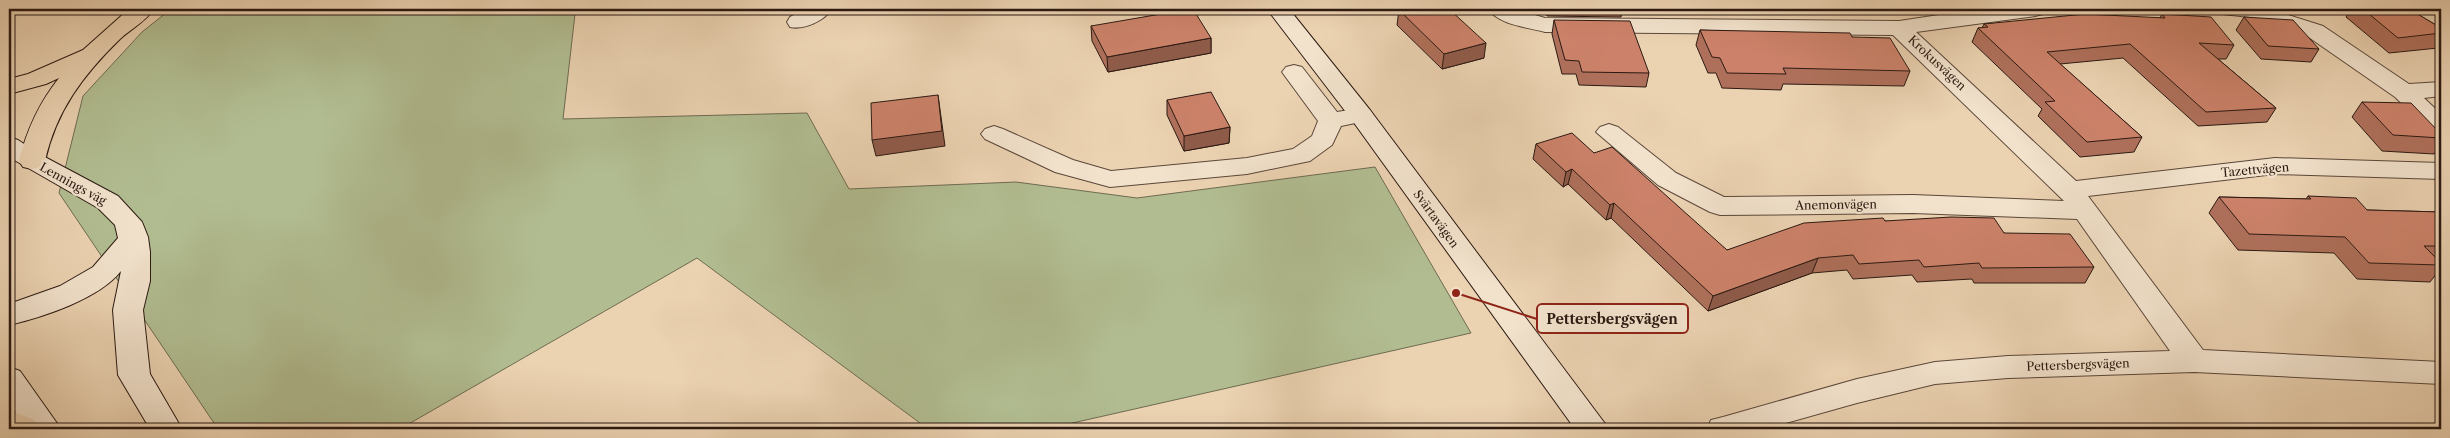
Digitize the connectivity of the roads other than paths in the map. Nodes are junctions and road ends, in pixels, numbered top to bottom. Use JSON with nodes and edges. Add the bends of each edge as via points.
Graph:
{"nodes":[{"id":1,"x":143,"y":9,"type":"edge"},
{"id":2,"x":822,"y":9,"type":"edge"},
{"id":3,"x":1278,"y":9,"type":"edge"},
{"id":4,"x":1499,"y":9,"type":"edge"},
{"id":5,"x":2035,"y":9,"type":"edge"},
{"id":6,"x":2230,"y":9,"type":"edge"},
{"id":7,"x":1745,"y":18,"type":"edge"},
{"id":8,"x":798,"y":22,"type":"dead end"},
{"id":9,"x":1899,"y":28,"type":"junction"},
{"id":10,"x":94,"y":52,"type":"junction"},
{"id":11,"x":1294,"y":72,"type":"dead end"},
{"id":12,"x":9,"y":88,"type":"edge"},
{"id":13,"x":2441,"y":89,"type":"edge"},
{"id":14,"x":2404,"y":92,"type":"junction"},
{"id":15,"x":1361,"y":115,"type":"junction"},
{"id":16,"x":1331,"y":121,"type":"junction"},
{"id":17,"x":2441,"y":128,"type":"edge"},
{"id":18,"x":1609,"y":132,"type":"dead end"},
{"id":19,"x":994,"y":134,"type":"dead end"},
{"id":20,"x":9,"y":145,"type":"edge"},
{"id":21,"x":32,"y":161,"type":"junction"},
{"id":22,"x":2441,"y":171,"type":"edge"},
{"id":23,"x":2079,"y":200,"type":"junction"},
{"id":24,"x":134,"y":237,"type":"junction"},
{"id":25,"x":9,"y":315,"type":"edge"},
{"id":26,"x":2194,"y":362,"type":"junction"},
{"id":27,"x":2438,"y":377,"type":"edge"},
{"id":28,"x":9,"y":379,"type":"edge"},
{"id":29,"x":9,"y":422,"type":"edge"},
{"id":30,"x":22,"y":429,"type":"edge"},
{"id":31,"x":45,"y":429,"type":"edge"},
{"id":32,"x":166,"y":429,"type":"edge"},
{"id":33,"x":1593,"y":429,"type":"edge"},
{"id":34,"x":1723,"y":429,"type":"edge"}],
"edges":[{"from":1,"to":10,"type":"highway"},
{"from":2,"to":8,"type":"street"},
{"from":3,"to":15,"type":"street","name":"Svärtavägen"},
{"from":4,"to":7,"type":"street","name":"Krokusvägen","via":[[1514,17],[1545,25]]},
{"from":5,"to":9,"type":"street"},
{"from":6,"to":14,"type":"street","via":[[2253,11],[2315,31]]},
{"from":7,"to":9,"type":"street","name":"Krokusvägen"},
{"from":9,"to":23,"type":"street","name":"Krokusvägen"},
{"from":10,"to":12,"type":"highway"},
{"from":10,"to":21,"type":"highway","via":[[44,120]]},
{"from":11,"to":16,"type":"street"},
{"from":13,"to":14,"type":"street"},
{"from":14,"to":17,"type":"street"},
{"from":15,"to":16,"type":"street"},
{"from":15,"to":33,"type":"street","name":"Svärtavägen"},
{"from":16,"to":19,"type":"street","via":[[1323,140],[1301,154],[1248,166],[1110,178],[1064,166]]},
{"from":18,"to":23,"type":"street","name":"Anemonvägen","via":[[1667,179],[1720,206]]},
{"from":20,"to":21,"type":"street","name":"Lennings väg"},
{"from":21,"to":24,"type":"street","name":"Lennings väg","via":[[108,202],[128,222]]},
{"from":22,"to":23,"type":"street","name":"Tazettvägen","via":[[2275,166]]},
{"from":23,"to":26,"type":"street","name":"Krokusvägen"},
{"from":24,"to":25,"type":"street","via":[[103,274],[70,293]]},
{"from":24,"to":32,"type":"street","name":"Lennings väg","via":[[135,282],[128,310],[134,375]]},
{"from":26,"to":27,"type":"street","name":"Pettersbergsvägen"},
{"from":26,"to":34,"type":"street","name":"Pettersbergsvägen","via":[[2008,367],[1935,373],[1857,391]]},
{"from":28,"to":31,"type":"street"},
{"from":29,"to":30,"type":"highway"}]}
